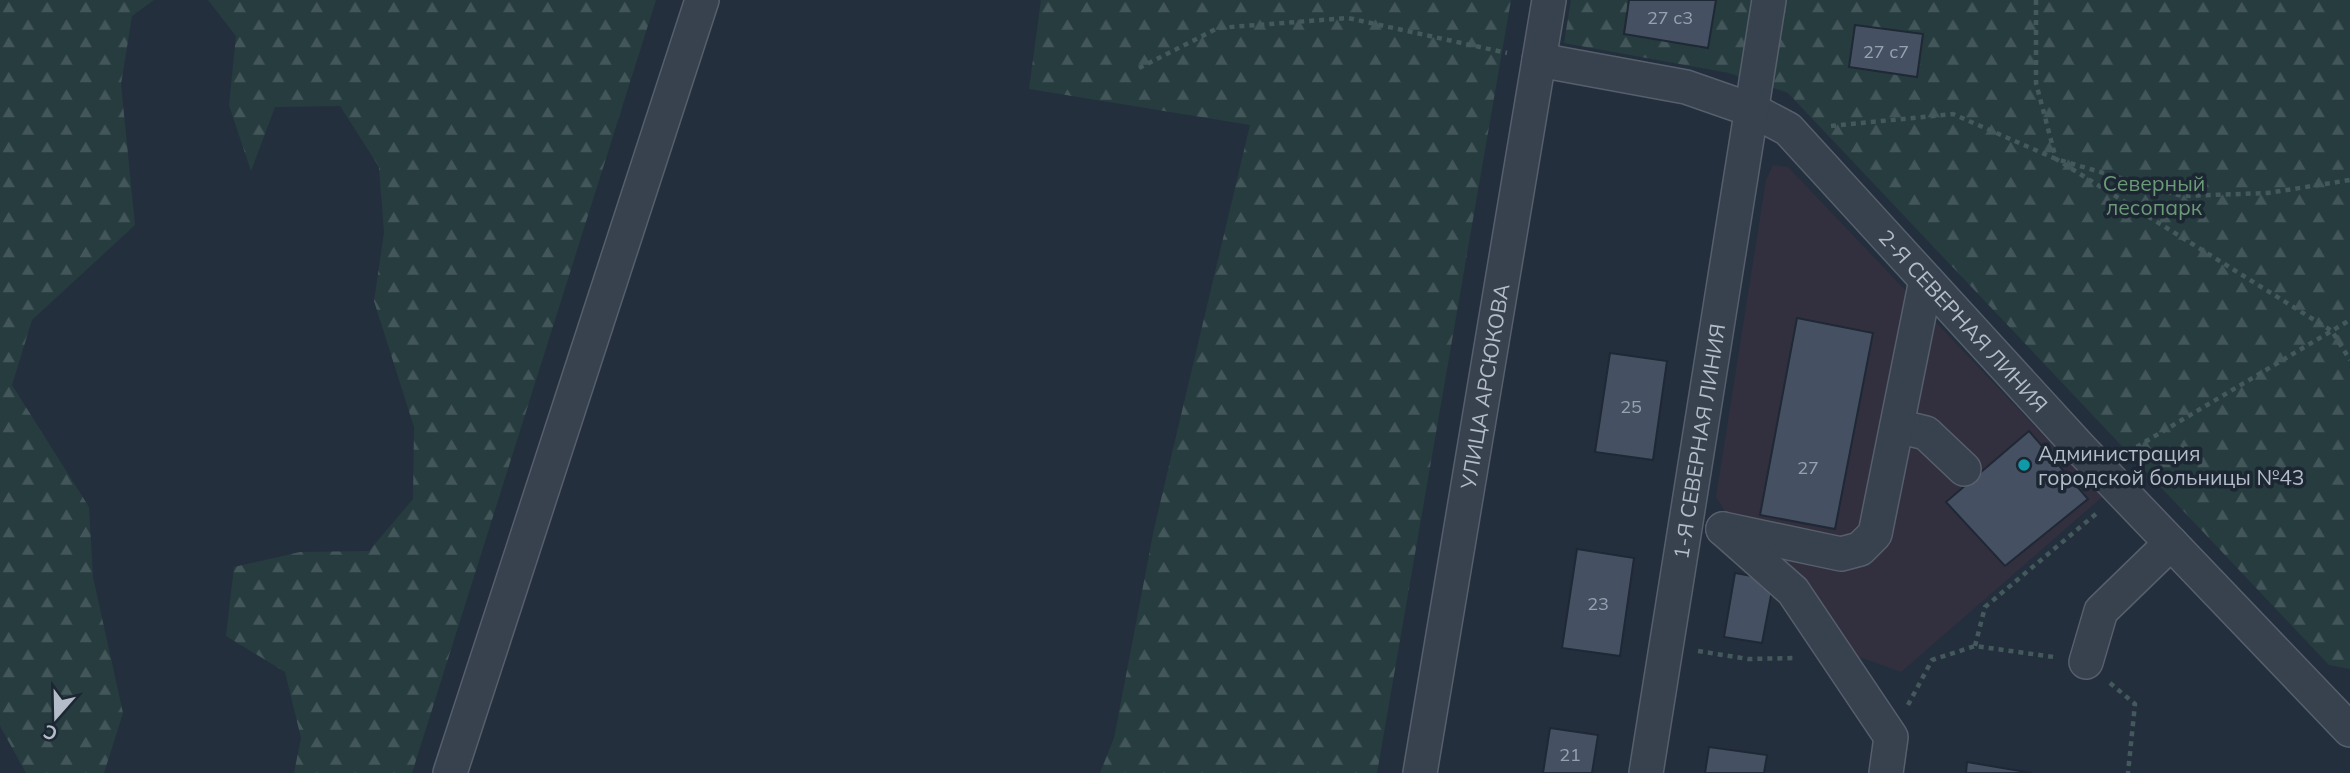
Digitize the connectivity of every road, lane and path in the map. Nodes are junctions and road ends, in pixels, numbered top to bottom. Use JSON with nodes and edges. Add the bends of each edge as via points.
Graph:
{"nodes":[{"id":1,"x":702,"y":0,"type":"edge"},
{"id":2,"x":1549,"y":0,"type":"edge"},
{"id":3,"x":1769,"y":0,"type":"edge"},
{"id":4,"x":2036,"y":0,"type":"edge"},
{"id":5,"x":1539,"y":60,"type":"junction"},
{"id":6,"x":1139,"y":68,"type":"dead end"},
{"id":7,"x":1752,"y":110,"type":"junction"},
{"id":8,"x":1788,"y":130,"type":"junction"},
{"id":9,"x":2056,"y":159,"type":"junction"},
{"id":10,"x":2350,"y":180,"type":"edge"},
{"id":11,"x":1926,"y":280,"type":"junction"},
{"id":12,"x":2350,"y":320,"type":"edge"},
{"id":13,"x":2332,"y":331,"type":"junction"},
{"id":14,"x":2350,"y":360,"type":"edge"},
{"id":15,"x":1897,"y":426,"type":"junction"},
{"id":16,"x":2093,"y":467,"type":"junction"},
{"id":17,"x":1964,"y":469,"type":"dead end"},
{"id":18,"x":1691,"y":490,"type":"junction"},
{"id":19,"x":1723,"y":529,"type":"junction"},
{"id":20,"x":2171,"y":543,"type":"junction"},
{"id":21,"x":1666,"y":646,"type":"junction"},
{"id":22,"x":1975,"y":646,"type":"junction"},
{"id":23,"x":1836,"y":658,"type":"junction"},
{"id":24,"x":2086,"y":662,"type":"junction"},
{"id":25,"x":2350,"y":730,"type":"edge"},
{"id":26,"x":1891,"y":737,"type":"junction"},
{"id":27,"x":450,"y":773,"type":"edge"},
{"id":28,"x":1420,"y":773,"type":"edge"},
{"id":29,"x":1646,"y":773,"type":"edge"},
{"id":30,"x":1886,"y":773,"type":"edge"},
{"id":31,"x":2128,"y":773,"type":"edge"}],
"edges":[{"from":1,"to":27,"type":"street"},
{"from":2,"to":5,"type":"street","name":"УЛИЦА АРСЮКОВА"},
{"from":3,"to":7,"type":"street","name":"1-Я СЕВЕРНАЯ ЛИНИЯ"},
{"from":4,"to":9,"type":"path","via":[[2036,83]]},
{"from":5,"to":6,"type":"path","via":[[1348,18],[1218,28]]},
{"from":5,"to":7,"type":"street","name":"2-Я СЕВЕРНАЯ ЛИНИЯ","via":[[1686,87]]},
{"from":5,"to":28,"type":"street","name":"УЛИЦА АРСЮКОВА"},
{"from":7,"to":8,"type":"street","name":"2-Я СЕВЕРНАЯ ЛИНИЯ"},
{"from":7,"to":18,"type":"street","name":"1-Я СЕВЕРНАЯ ЛИНИЯ"},
{"from":8,"to":9,"type":"path","via":[[1953,114]]},
{"from":8,"to":11,"type":"street","name":"2-Я СЕВЕРНАЯ ЛИНИЯ"},
{"from":9,"to":10,"type":"path","via":[[2182,196],[2268,193]]},
{"from":9,"to":13,"type":"path"},
{"from":11,"to":15,"type":"street"},
{"from":11,"to":16,"type":"street","name":"2-Я СЕВЕРНАЯ ЛИНИЯ"},
{"from":12,"to":13,"type":"path"},
{"from":13,"to":14,"type":"path"},
{"from":13,"to":16,"type":"path"},
{"from":15,"to":17,"type":"street","via":[[1926,433]]},
{"from":15,"to":19,"type":"street","via":[[1875,534],[1860,549],[1841,554]]},
{"from":16,"to":20,"type":"street","name":"2-Я СЕВЕРНАЯ ЛИНИЯ"},
{"from":16,"to":22,"type":"path","via":[[1985,607]]},
{"from":18,"to":19,"type":"street"},
{"from":18,"to":21,"type":"street","name":"1-Я СЕВЕРНАЯ ЛИНИЯ"},
{"from":19,"to":23,"type":"street","via":[[1793,590]]},
{"from":20,"to":24,"type":"street","via":[[2101,611]]},
{"from":20,"to":25,"type":"street","name":"2-Я СЕВЕРНАЯ ЛИНИЯ"},
{"from":21,"to":23,"type":"path","via":[[1748,659]]},
{"from":21,"to":29,"type":"street","name":"1-Я СЕВЕРНАЯ ЛИНИЯ"},
{"from":22,"to":24,"type":"path"},
{"from":22,"to":26,"type":"path","via":[[1931,660]]},
{"from":23,"to":26,"type":"street"},
{"from":24,"to":31,"type":"path","via":[[2135,705]]},
{"from":26,"to":30,"type":"street"}]}
